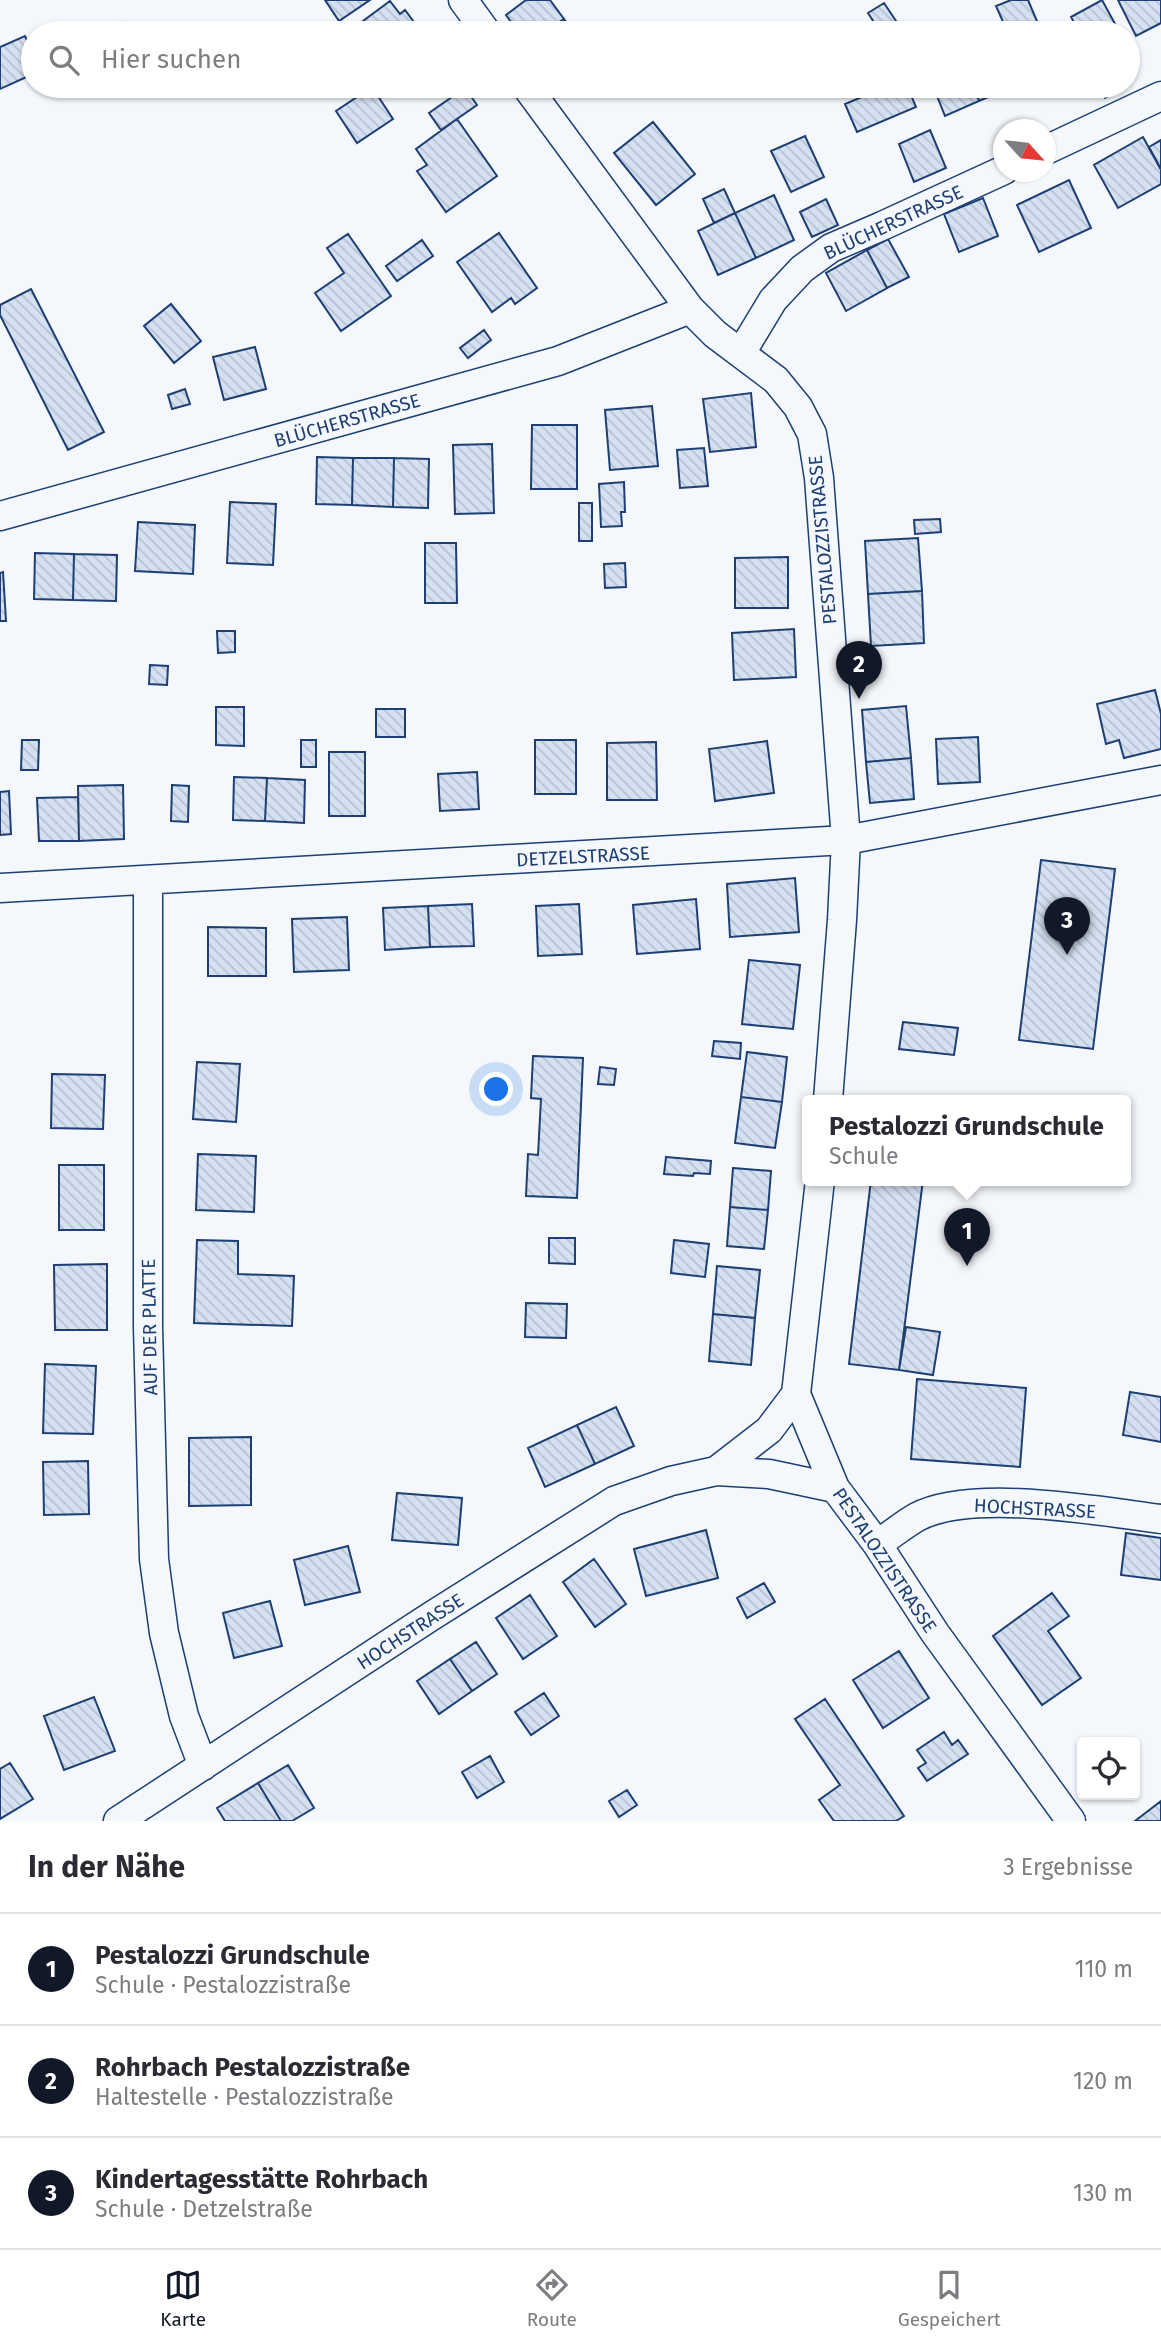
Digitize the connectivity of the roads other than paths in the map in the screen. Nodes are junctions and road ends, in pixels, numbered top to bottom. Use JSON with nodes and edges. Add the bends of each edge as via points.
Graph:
{"nodes":[{"id":1,"x":463,"y":0,"type":"edge"},
{"id":2,"x":478,"y":21,"type":"edge"},
{"id":3,"x":1161,"y":96,"type":"edge"},
{"id":4,"x":535,"y":98,"type":"edge"},
{"id":5,"x":1056,"y":145,"type":"edge"},
{"id":6,"x":993,"y":175,"type":"edge"},
{"id":7,"x":690,"y":309,"type":"junction"},
{"id":8,"x":741,"y":353,"type":"junction"},
{"id":9,"x":0,"y":516,"type":"edge"},
{"id":10,"x":1161,"y":780,"type":"edge"},
{"id":11,"x":846,"y":840,"type":"junction"},
{"id":12,"x":148,"y":881,"type":"junction"},
{"id":13,"x":0,"y":888,"type":"edge"},
{"id":14,"x":828,"y":1095,"type":"edge"},
{"id":15,"x":819,"y":1186,"type":"edge"},
{"id":16,"x":796,"y":1394,"type":"junction"},
{"id":17,"x":716,"y":1471,"type":"junction"},
{"id":18,"x":835,"y":1488,"type":"junction"},
{"id":19,"x":1161,"y":1519,"type":"edge"},
{"id":20,"x":877,"y":1544,"type":"junction"},
{"id":21,"x":203,"y":1766,"type":"junction"},
{"id":22,"x":118,"y":1821,"type":"edge"},
{"id":23,"x":1071,"y":1821,"type":"edge"}],
"edges":[{"from":1,"to":2,"type":"street"},
{"from":3,"to":5,"type":"street"},
{"from":4,"to":7,"type":"street","name":"PESTALOZZISTRASSE"},
{"from":6,"to":8,"type":"street","name":"BLÜCHERSTRASSE","via":[[831,248],[773,300]]},
{"from":7,"to":8,"type":"street","name":"PESTALOZZISTRASSE"},
{"from":7,"to":9,"type":"street","name":"BLÜCHERSTRASSE","via":[[558,361]]},
{"from":8,"to":11,"type":"street","name":"PESTALOZZISTRASSE","via":[[776,380],[812,434]]},
{"from":10,"to":11,"type":"street","name":"DETZELSTRASSE"},
{"from":11,"to":12,"type":"street","name":"DETZELSTRASSE"},
{"from":11,"to":14,"type":"street","name":"PESTALOZZISTRASSE"},
{"from":12,"to":13,"type":"street","name":"DETZELSTRASSE"},
{"from":12,"to":21,"type":"street","name":"AUF DER PLATTE","via":[[148,1327],[154,1559],[164,1633],[184,1716]]},
{"from":15,"to":16,"type":"street","name":"PESTALOZZISTRASSE"},
{"from":16,"to":17,"type":"street","name":"HOCHSTRASSE","via":[[769,1430]]},
{"from":16,"to":18,"type":"street","name":"PESTALOZZISTRASSE"},
{"from":17,"to":18,"type":"street","name":"HOCHSTRASSE","via":[[769,1475]]},
{"from":17,"to":21,"type":"street","name":"HOCHSTRASSE","via":[[614,1501]]},
{"from":18,"to":20,"type":"street","name":"PESTALOZZISTRASSE"},
{"from":19,"to":20,"type":"street","name":"HOCHSTRASSE","via":[[1005,1503],[957,1504],[918,1516]]},
{"from":20,"to":23,"type":"street","name":"PESTALOZZISTRASSE","via":[[935,1633]]},
{"from":21,"to":22,"type":"street","name":"HOCHSTRASSE"}]}
